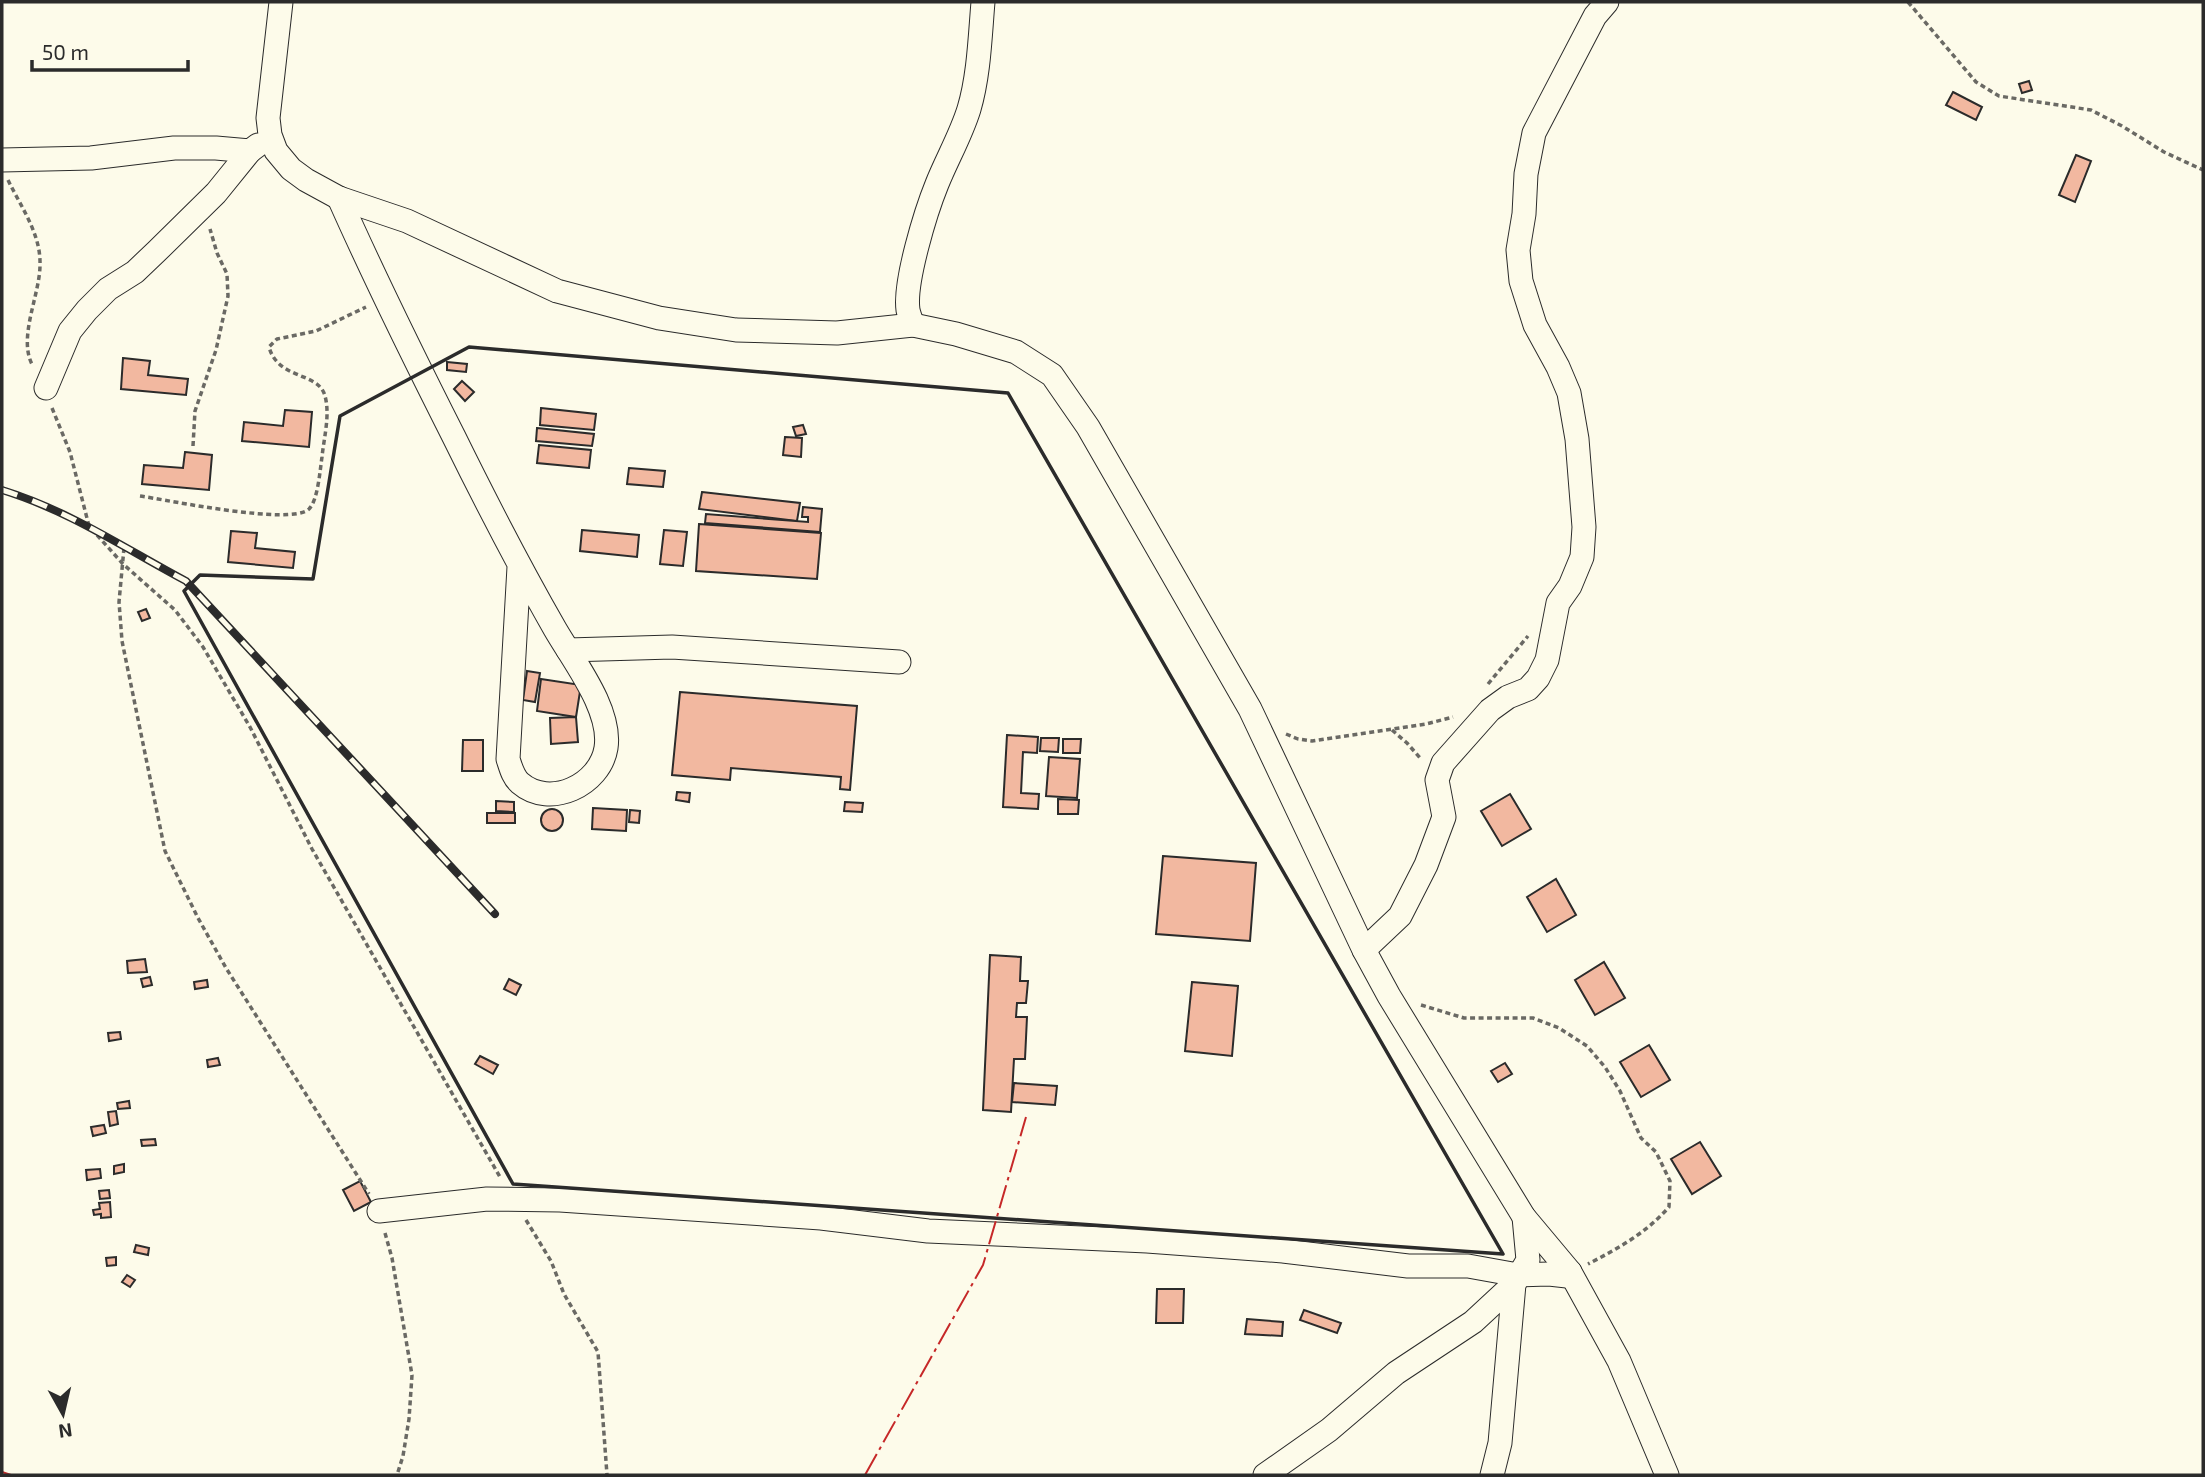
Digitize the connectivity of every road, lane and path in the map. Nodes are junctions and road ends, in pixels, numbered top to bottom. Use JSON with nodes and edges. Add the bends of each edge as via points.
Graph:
{"nodes":[{"id":1,"x":281,"y":2,"type":"edge"},
{"id":2,"x":982,"y":2,"type":"edge"},
{"id":3,"x":1607,"y":2,"type":"edge"},
{"id":4,"x":1908,"y":2,"type":"edge"},
{"id":5,"x":270,"y":135,"type":"junction"},
{"id":6,"x":250,"y":151,"type":"junction"},
{"id":7,"x":2,"y":160,"type":"edge"},
{"id":8,"x":2203,"y":170,"type":"edge"},
{"id":9,"x":216,"y":193,"type":"junction"},
{"id":10,"x":339,"y":198,"type":"junction"},
{"id":11,"x":384,"y":298,"type":"junction"},
{"id":12,"x":913,"y":325,"type":"junction"},
{"id":13,"x":46,"y":388,"type":"dead end"},
{"id":14,"x":193,"y":446,"type":"dead end"},
{"id":15,"x":140,"y":496,"type":"dead end"},
{"id":16,"x":124,"y":548,"type":"dead end"},
{"id":17,"x":123,"y":564,"type":"junction"},
{"id":18,"x":519,"y":567,"type":"junction"},
{"id":19,"x":1530,"y":634,"type":"dead end"},
{"id":20,"x":568,"y":650,"type":"junction"},
{"id":21,"x":899,"y":662,"type":"dead end"},
{"id":22,"x":1485,"y":690,"type":"dead end"},
{"id":23,"x":1455,"y":716,"type":"dead end"},
{"id":24,"x":1391,"y":729,"type":"junction"},
{"id":25,"x":1284,"y":734,"type":"dead end"},
{"id":26,"x":1437,"y":780,"type":"junction"},
{"id":27,"x":1364,"y":950,"type":"junction"},
{"id":28,"x":1389,"y":996,"type":"junction"},
{"id":29,"x":512,"y":1199,"type":"junction"},
{"id":30,"x":379,"y":1211,"type":"junction"},
{"id":31,"x":1524,"y":1217,"type":"junction"},
{"id":32,"x":1570,"y":1272,"type":"junction"},
{"id":33,"x":1516,"y":1280,"type":"junction"},
{"id":34,"x":397,"y":1475,"type":"edge"},
{"id":35,"x":607,"y":1475,"type":"edge"},
{"id":36,"x":1265,"y":1475,"type":"edge"},
{"id":37,"x":1492,"y":1475,"type":"edge"},
{"id":38,"x":1667,"y":1475,"type":"edge"}],
"edges":[{"from":1,"to":5,"type":"street"},
{"from":2,"to":12,"type":"street","via":[[969,108],[937,184],[910,281],[908,308]]},
{"from":3,"to":26,"type":"street","via":[[1595,16],[1534,133],[1518,250],[1521,281],[1535,325],[1569,393],[1584,527],[1582,557],[1558,603],[1547,660],[1538,678],[1528,689],[1490,710],[1443,763]]},
{"from":4,"to":8,"type":"path","via":[[1976,82],[1999,96],[2091,110]]},
{"from":5,"to":6,"type":"street"},
{"from":5,"to":10,"type":"street","via":[[291,169]]},
{"from":6,"to":7,"type":"street","via":[[174,148],[91,158]]},
{"from":6,"to":9,"type":"street"},
{"from":9,"to":13,"type":"street","via":[[135,272],[87,310],[69,331]]},
{"from":9,"to":14,"type":"path","via":[[208,222],[227,274],[228,296],[195,411]]},
{"from":10,"to":11,"type":"street"},
{"from":10,"to":12,"type":"street","via":[[407,221],[557,291],[659,318],[736,330],[837,333]]},
{"from":11,"to":15,"type":"path","via":[[316,331],[277,339],[269,346],[272,357],[287,371],[323,391],[327,409],[319,478],[308,509],[295,515],[264,515]]},
{"from":11,"to":18,"type":"street"},
{"from":12,"to":27,"type":"street","via":[[1016,352],[1052,375],[1088,427],[1250,709]]},
{"from":16,"to":17,"type":"path"},
{"from":17,"to":29,"type":"path","via":[[175,610],[203,648]]},
{"from":17,"to":30,"type":"path","via":[[119,602],[122,641],[164,851],[226,968]]},
{"from":18,"to":20,"type":"street"},
{"from":18,"to":20,"type":"street","via":[[508,759],[518,781],[545,794],[576,788],[590,779],[600,767],[607,744],[598,704]]},
{"from":19,"to":22,"type":"path"},
{"from":20,"to":21,"type":"street","via":[[671,647]]},
{"from":23,"to":24,"type":"path"},
{"from":24,"to":25,"type":"path","via":[[1312,741]]},
{"from":24,"to":26,"type":"path"},
{"from":26,"to":27,"type":"street","via":[[1444,817],[1426,865],[1400,916]]},
{"from":27,"to":28,"type":"street"},
{"from":28,"to":31,"type":"street"},
{"from":28,"to":32,"type":"path","via":[[1464,1018],[1533,1018],[1587,1046],[1610,1075],[1641,1138],[1656,1152],[1670,1181],[1669,1207],[1625,1245]]},
{"from":29,"to":30,"type":"street"},
{"from":29,"to":33,"type":"street","via":[[705,1209],[928,1231],[1242,1248],[1408,1266],[1468,1266]]},
{"from":29,"to":35,"type":"path","via":[[551,1261],[564,1294],[598,1352]]},
{"from":30,"to":34,"type":"path","via":[[412,1375],[409,1419]]},
{"from":31,"to":32,"type":"street"},
{"from":31,"to":33,"type":"street","via":[[1528,1260]]},
{"from":32,"to":33,"type":"street","via":[[1567,1276],[1549,1273]]},
{"from":32,"to":38,"type":"street","via":[[1619,1361]]},
{"from":33,"to":36,"type":"street","via":[[1473,1322],[1396,1374]]},
{"from":33,"to":37,"type":"street","via":[[1500,1443]]}]}
